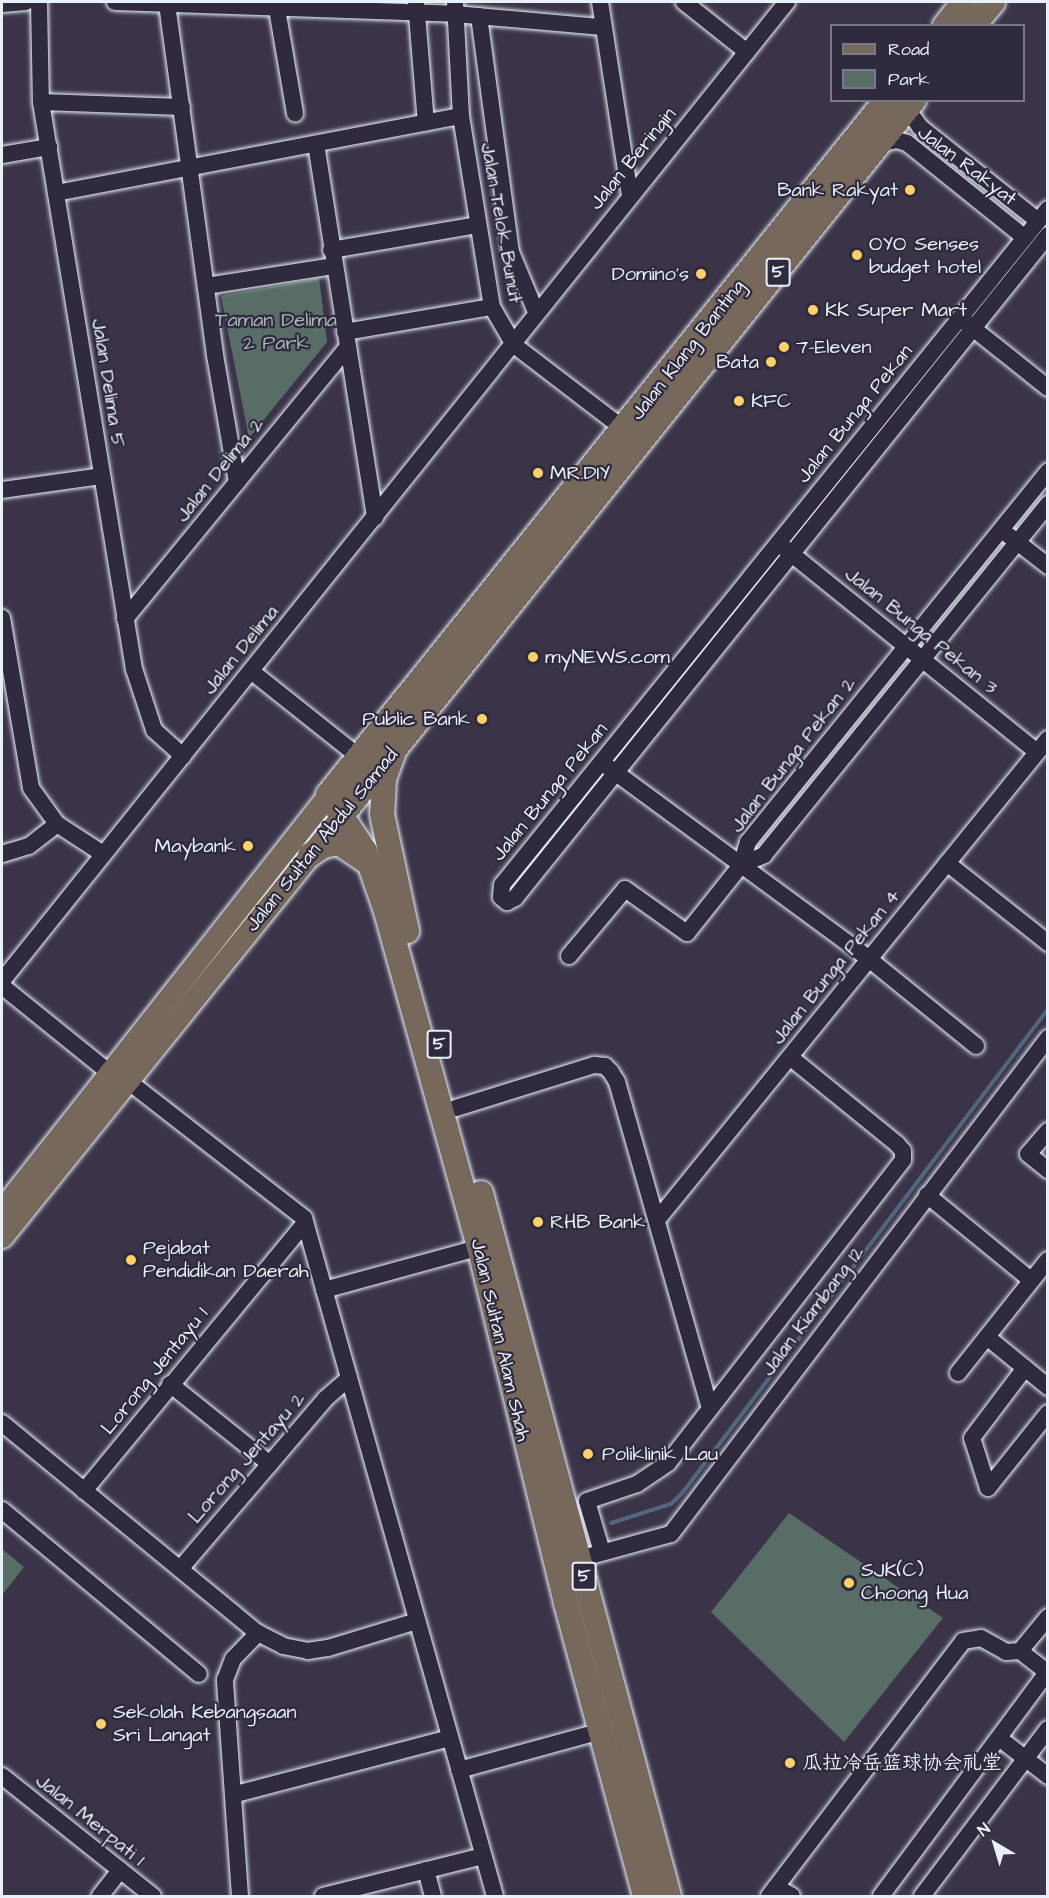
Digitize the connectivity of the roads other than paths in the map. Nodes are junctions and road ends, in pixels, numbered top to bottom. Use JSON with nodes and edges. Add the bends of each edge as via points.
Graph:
{"nodes":[{"id":1,"x":26,"y":2,"type":"edge"},
{"id":2,"x":39,"y":2,"type":"edge"},
{"id":3,"x":115,"y":2,"type":"edge"},
{"id":4,"x":600,"y":2,"type":"edge"},
{"id":5,"x":684,"y":2,"type":"edge"},
{"id":6,"x":787,"y":2,"type":"edge"},
{"id":7,"x":964,"y":2,"type":"edge"},
{"id":8,"x":993,"y":2,"type":"edge"},
{"id":9,"x":2,"y":4,"type":"edge"},
{"id":10,"x":167,"y":4,"type":"junction"},
{"id":11,"x":234,"y":4,"type":"edge"},
{"id":12,"x":416,"y":7,"type":"edge"},
{"id":13,"x":455,"y":8,"type":"edge"},
{"id":14,"x":277,"y":9,"type":"junction"},
{"id":15,"x":479,"y":16,"type":"junction"},
{"id":16,"x":947,"y":24,"type":"edge"},
{"id":17,"x":976,"y":24,"type":"edge"},
{"id":18,"x":602,"y":27,"type":"junction"},
{"id":19,"x":747,"y":52,"type":"junction"},
{"id":20,"x":41,"y":102,"type":"junction"},
{"id":21,"x":902,"y":103,"type":"edge"},
{"id":22,"x":182,"y":107,"type":"junction"},
{"id":23,"x":295,"y":113,"type":"dead end"},
{"id":24,"x":461,"y":116,"type":"junction"},
{"id":25,"x":426,"y":123,"type":"junction"},
{"id":26,"x":316,"y":144,"type":"junction"},
{"id":27,"x":879,"y":144,"type":"junction"},
{"id":28,"x":49,"y":147,"type":"junction"},
{"id":29,"x":2,"y":155,"type":"edge"},
{"id":30,"x":190,"y":168,"type":"junction"},
{"id":31,"x":56,"y":193,"type":"junction"},
{"id":32,"x":630,"y":196,"type":"junction"},
{"id":33,"x":1043,"y":215,"type":"edge"},
{"id":34,"x":477,"y":225,"type":"junction"},
{"id":35,"x":1047,"y":235,"type":"edge"},
{"id":36,"x":1024,"y":237,"type":"junction"},
{"id":37,"x":332,"y":258,"type":"junction"},
{"id":38,"x":206,"y":286,"type":"junction"},
{"id":39,"x":492,"y":307,"type":"junction"},
{"id":40,"x":536,"y":312,"type":"junction"},
{"id":41,"x":966,"y":323,"type":"junction"},
{"id":42,"x":346,"y":340,"type":"junction"},
{"id":43,"x":514,"y":345,"type":"junction"},
{"id":44,"x":1047,"y":388,"type":"edge"},
{"id":45,"x":633,"y":436,"type":"junction"},
{"id":46,"x":1047,"y":471,"type":"edge"},
{"id":47,"x":102,"y":476,"type":"junction"},
{"id":48,"x":237,"y":482,"type":"junction"},
{"id":49,"x":2,"y":490,"type":"edge"},
{"id":50,"x":1047,"y":504,"type":"edge"},
{"id":51,"x":375,"y":517,"type":"junction"},
{"id":52,"x":1001,"y":529,"type":"junction"},
{"id":53,"x":1017,"y":542,"type":"junction"},
{"id":54,"x":784,"y":548,"type":"junction"},
{"id":55,"x":1047,"y":566,"type":"edge"},
{"id":56,"x":2,"y":619,"type":"edge"},
{"id":57,"x":125,"y":619,"type":"junction"},
{"id":58,"x":906,"y":646,"type":"junction"},
{"id":59,"x":922,"y":659,"type":"junction"},
{"id":60,"x":251,"y":671,"type":"junction"},
{"id":61,"x":9,"y":727,"type":"edge"},
{"id":62,"x":1042,"y":745,"type":"edge"},
{"id":63,"x":395,"y":749,"type":"junction"},
{"id":64,"x":183,"y":756,"type":"junction"},
{"id":65,"x":358,"y":756,"type":"junction"},
{"id":66,"x":609,"y":768,"type":"junction"},
{"id":67,"x":342,"y":796,"type":"junction"},
{"id":68,"x":57,"y":824,"type":"junction"},
{"id":69,"x":386,"y":844,"type":"junction"},
{"id":70,"x":2,"y":854,"type":"edge"},
{"id":71,"x":104,"y":854,"type":"junction"},
{"id":72,"x":310,"y":855,"type":"junction"},
{"id":73,"x":947,"y":863,"type":"junction"},
{"id":74,"x":741,"y":865,"type":"junction"},
{"id":75,"x":373,"y":868,"type":"junction"},
{"id":76,"x":1047,"y":943,"type":"edge"},
{"id":77,"x":568,"y":956,"type":"dead end"},
{"id":78,"x":869,"y":959,"type":"junction"},
{"id":79,"x":2,"y":981,"type":"edge"},
{"id":80,"x":2,"y":986,"type":"edge"},
{"id":81,"x":1047,"y":1038,"type":"edge"},
{"id":82,"x":976,"y":1046,"type":"dead end"},
{"id":83,"x":790,"y":1057,"type":"junction"},
{"id":84,"x":119,"y":1078,"type":"junction"},
{"id":85,"x":456,"y":1108,"type":"junction"},
{"id":86,"x":1047,"y":1131,"type":"edge"},
{"id":87,"x":1047,"y":1170,"type":"edge"},
{"id":88,"x":927,"y":1195,"type":"junction"},
{"id":89,"x":2,"y":1209,"type":"edge"},
{"id":90,"x":657,"y":1220,"type":"junction"},
{"id":91,"x":305,"y":1223,"type":"junction"},
{"id":92,"x":2,"y":1236,"type":"edge"},
{"id":93,"x":487,"y":1245,"type":"junction"},
{"id":94,"x":1047,"y":1260,"type":"edge"},
{"id":95,"x":1031,"y":1280,"type":"junction"},
{"id":96,"x":324,"y":1290,"type":"junction"},
{"id":97,"x":987,"y":1337,"type":"junction"},
{"id":98,"x":1025,"y":1368,"type":"junction"},
{"id":99,"x":958,"y":1373,"type":"dead end"},
{"id":100,"x":349,"y":1378,"type":"junction"},
{"id":101,"x":171,"y":1384,"type":"junction"},
{"id":102,"x":1047,"y":1387,"type":"edge"},
{"id":103,"x":710,"y":1408,"type":"junction"},
{"id":104,"x":1047,"y":1413,"type":"edge"},
{"id":105,"x":2,"y":1423,"type":"edge"},
{"id":106,"x":270,"y":1464,"type":"junction"},
{"id":107,"x":84,"y":1491,"type":"junction"},
{"id":108,"x":2,"y":1510,"type":"edge"},
{"id":109,"x":602,"y":1552,"type":"junction"},
{"id":110,"x":579,"y":1559,"type":"junction"},
{"id":111,"x":180,"y":1569,"type":"junction"},
{"id":112,"x":1047,"y":1617,"type":"edge"},
{"id":113,"x":417,"y":1621,"type":"junction"},
{"id":114,"x":258,"y":1633,"type":"junction"},
{"id":115,"x":1020,"y":1651,"type":"junction"},
{"id":116,"x":1047,"y":1672,"type":"edge"},
{"id":117,"x":199,"y":1674,"type":"dead end"},
{"id":118,"x":1047,"y":1729,"type":"edge"},
{"id":119,"x":587,"y":1735,"type":"dead end"},
{"id":120,"x":450,"y":1738,"type":"junction"},
{"id":121,"x":999,"y":1738,"type":"junction"},
{"id":122,"x":1025,"y":1759,"type":"junction"},
{"id":123,"x":459,"y":1770,"type":"junction"},
{"id":124,"x":2,"y":1776,"type":"edge"},
{"id":125,"x":1047,"y":1776,"type":"edge"},
{"id":126,"x":236,"y":1794,"type":"junction"},
{"id":127,"x":646,"y":1855,"type":"junction"},
{"id":128,"x":483,"y":1856,"type":"junction"},
{"id":129,"x":120,"y":1870,"type":"junction"},
{"id":130,"x":426,"y":1870,"type":"junction"},
{"id":131,"x":362,"y":1891,"type":"edge"},
{"id":132,"x":773,"y":1891,"type":"edge"},
{"id":133,"x":100,"y":1896,"type":"edge"},
{"id":134,"x":153,"y":1896,"type":"edge"},
{"id":135,"x":240,"y":1896,"type":"edge"},
{"id":136,"x":323,"y":1896,"type":"edge"},
{"id":137,"x":433,"y":1896,"type":"edge"},
{"id":138,"x":495,"y":1896,"type":"edge"},
{"id":139,"x":645,"y":1896,"type":"edge"},
{"id":140,"x":669,"y":1896,"type":"edge"},
{"id":141,"x":792,"y":1896,"type":"edge"},
{"id":142,"x":880,"y":1896,"type":"edge"},
{"id":143,"x":922,"y":1896,"type":"edge"}],
"edges":[{"from":1,"to":9,"type":"street"},
{"from":2,"to":20,"type":"street","name":"Jalan Delima 5"},
{"from":3,"to":10,"type":"street"},
{"from":4,"to":18,"type":"street"},
{"from":5,"to":19,"type":"street"},
{"from":6,"to":19,"type":"street","name":"Jalan Beringin"},
{"from":7,"to":16,"type":"highway"},
{"from":8,"to":17,"type":"highway"},
{"from":10,"to":11,"type":"street"},
{"from":10,"to":22,"type":"street"},
{"from":11,"to":14,"type":"street"},
{"from":12,"to":13,"type":"street"},
{"from":12,"to":14,"type":"street"},
{"from":12,"to":25,"type":"street"},
{"from":13,"to":15,"type":"street"},
{"from":13,"to":24,"type":"street","name":"Jalan Telok Bunut"},
{"from":14,"to":23,"type":"street"},
{"from":15,"to":18,"type":"street"},
{"from":15,"to":40,"type":"street","via":[[512,252]]},
{"from":18,"to":32,"type":"street"},
{"from":19,"to":32,"type":"street","name":"Jalan Beringin"},
{"from":20,"to":22,"type":"street"},
{"from":20,"to":28,"type":"street","name":"Jalan Delima 5"},
{"from":21,"to":27,"type":"highway","name":"Jalan Klang Banting","number":"5"},
{"from":21,"to":33,"type":"street","via":[[920,128]]},
{"from":21,"to":45,"type":"highway","name":"Jalan Klang Banting","number":"5"},
{"from":22,"to":30,"type":"street"},
{"from":24,"to":25,"type":"street"},
{"from":24,"to":34,"type":"street","name":"Jalan Telok Bunut"},
{"from":25,"to":26,"type":"street"},
{"from":26,"to":30,"type":"street"},
{"from":26,"to":37,"type":"street"},
{"from":27,"to":36,"type":"street","name":"Jalan Rakyat","via":[[897,140],[907,143]]},
{"from":27,"to":45,"type":"highway","name":"Jalan Klang Banting","number":"5"},
{"from":28,"to":29,"type":"street"},
{"from":28,"to":31,"type":"street","name":"Jalan Delima 5"},
{"from":30,"to":31,"type":"street"},
{"from":30,"to":38,"type":"street"},
{"from":31,"to":47,"type":"street","name":"Jalan Delima 5"},
{"from":32,"to":40,"type":"street","name":"Jalan Beringin"},
{"from":33,"to":36,"type":"street","name":"Jalan Bunga Pekan"},
{"from":34,"to":37,"type":"street"},
{"from":34,"to":39,"type":"street","name":"Jalan Telok Bunut"},
{"from":35,"to":41,"type":"street","name":"Jalan Bunga Pekan"},
{"from":36,"to":41,"type":"street","name":"Jalan Bunga Pekan"},
{"from":37,"to":38,"type":"street"},
{"from":37,"to":42,"type":"street"},
{"from":38,"to":48,"type":"street"},
{"from":39,"to":42,"type":"street"},
{"from":39,"to":43,"type":"street","name":"Jalan Telok Bunut"},
{"from":40,"to":43,"type":"street","name":"Jalan Beringin"},
{"from":41,"to":44,"type":"street"},
{"from":41,"to":54,"type":"street","name":"Jalan Bunga Pekan"},
{"from":42,"to":48,"type":"street","name":"Jalan Delima 2"},
{"from":42,"to":51,"type":"street"},
{"from":43,"to":45,"type":"street","name":"Jalan Telok Bunut"},
{"from":43,"to":51,"type":"street","name":"Jalan Delima"},
{"from":45,"to":63,"type":"highway","name":"Jalan Sultan Abdul Samad","number":"5"},
{"from":45,"to":65,"type":"highway","name":"Jalan Sultan Abdul Samad","number":"5"},
{"from":46,"to":52,"type":"street","name":"Jalan Bunga Pekan 2"},
{"from":47,"to":49,"type":"street"},
{"from":47,"to":57,"type":"street","name":"Jalan Delima 5"},
{"from":48,"to":57,"type":"street","name":"Jalan Delima 2"},
{"from":50,"to":53,"type":"street","name":"Jalan Bunga Pekan 2"},
{"from":51,"to":60,"type":"street","name":"Jalan Delima"},
{"from":52,"to":53,"type":"street"},
{"from":52,"to":58,"type":"street","name":"Jalan Bunga Pekan 2"},
{"from":53,"to":55,"type":"street"},
{"from":53,"to":59,"type":"street","name":"Jalan Bunga Pekan 2"},
{"from":54,"to":58,"type":"street","name":"Jalan Bunga Pekan 3"},
{"from":54,"to":66,"type":"street","name":"Jalan Bunga Pekan"},
{"from":56,"to":61,"type":"street"},
{"from":57,"to":64,"type":"street","name":"Jalan Delima 5","via":[[147,716],[154,730]]},
{"from":58,"to":59,"type":"street","name":"Jalan Bunga Pekan 3"},
{"from":58,"to":74,"type":"street","name":"Jalan Bunga Pekan 2","via":[[748,842]]},
{"from":59,"to":62,"type":"street","name":"Jalan Bunga Pekan 3"},
{"from":59,"to":74,"type":"street","name":"Jalan Bunga Pekan 2","via":[[764,855]]},
{"from":60,"to":64,"type":"street","name":"Jalan Delima"},
{"from":60,"to":65,"type":"street"},
{"from":61,"to":68,"type":"street","via":[[31,788]]},
{"from":62,"to":73,"type":"street","name":"Jalan Bunga Pekan 4"},
{"from":63,"to":67,"type":"highway","name":"Jalan Sultan Abdul Samad","number":"5"},
{"from":63,"to":69,"type":"highway","via":[[381,798]]},
{"from":64,"to":71,"type":"street","name":"Jalan Delima"},
{"from":65,"to":67,"type":"highway","name":"Jalan Sultan Abdul Samad","number":"5"},
{"from":66,"to":66,"type":"street","name":"Jalan Bunga Pekan","via":[[515,898],[507,902],[501,897],[501,885]]},
{"from":66,"to":74,"type":"street"},
{"from":67,"to":69,"type":"highway","number":"5"},
{"from":67,"to":72,"type":"main road","name":"Jalan Sultan Abdul Samad"},
{"from":67,"to":75,"type":"highway","name":"Jalan Sultan Alam Shah","number":"5"},
{"from":67,"to":84,"type":"main road","name":"Jalan Sultan Abdul Samad"},
{"from":68,"to":70,"type":"street","via":[[29,846]]},
{"from":68,"to":71,"type":"street"},
{"from":69,"to":85,"type":"highway","name":"Jalan Sultan Alam Shah","number":"5"},
{"from":71,"to":79,"type":"street","name":"Jalan Delima"},
{"from":72,"to":75,"type":"highway","via":[[323,846],[339,843]]},
{"from":72,"to":84,"type":"main road","name":"Jalan Sultan Abdul Samad"},
{"from":73,"to":76,"type":"street"},
{"from":73,"to":78,"type":"street","name":"Jalan Bunga Pekan 4"},
{"from":74,"to":77,"type":"street","via":[[687,933],[625,889]]},
{"from":74,"to":78,"type":"street"},
{"from":75,"to":93,"type":"highway","name":"Jalan Sultan Alam Shah","number":"5"},
{"from":78,"to":82,"type":"street"},
{"from":78,"to":83,"type":"street","name":"Jalan Bunga Pekan 4"},
{"from":80,"to":84,"type":"street"},
{"from":81,"to":88,"type":"street","name":"Jalan Kiambang 12"},
{"from":83,"to":90,"type":"street","name":"Jalan Bunga Pekan 4"},
{"from":83,"to":103,"type":"street","via":[[897,1144],[903,1150],[903,1160]]},
{"from":84,"to":89,"type":"main road","name":"Jalan Sultan Abdul Samad"},
{"from":84,"to":91,"type":"street"},
{"from":84,"to":92,"type":"main road","name":"Jalan Sultan Abdul Samad"},
{"from":85,"to":90,"type":"street","via":[[594,1065],[605,1066],[617,1082]]},
{"from":85,"to":93,"type":"highway","name":"Jalan Sultan Alam Shah","number":"5"},
{"from":86,"to":87,"type":"street","via":[[1028,1154]]},
{"from":88,"to":95,"type":"street"},
{"from":88,"to":109,"type":"street","name":"Jalan Kiambang 12","via":[[671,1534]]},
{"from":90,"to":103,"type":"street"},
{"from":91,"to":96,"type":"street"},
{"from":91,"to":101,"type":"street","name":"Lorong Jentayu 1"},
{"from":93,"to":96,"type":"street"},
{"from":93,"to":110,"type":"highway","name":"Jalan Sultan Alam Shah","number":"5"},
{"from":93,"to":127,"type":"highway","name":"Jalan Sultan Alam Shah","number":"5","via":[[524,1442]]},
{"from":94,"to":95,"type":"street"},
{"from":95,"to":97,"type":"street"},
{"from":96,"to":100,"type":"street"},
{"from":97,"to":98,"type":"street"},
{"from":97,"to":99,"type":"street"},
{"from":98,"to":102,"type":"street"},
{"from":98,"to":104,"type":"street","via":[[972,1438],[987,1488]]},
{"from":100,"to":106,"type":"street","name":"Lorong Jentayu 2"},
{"from":100,"to":113,"type":"street"},
{"from":101,"to":106,"type":"street"},
{"from":101,"to":107,"type":"street","name":"Lorong Jentayu 1"},
{"from":103,"to":109,"type":"street","via":[[669,1463],[637,1484],[587,1501]]},
{"from":105,"to":107,"type":"street"},
{"from":106,"to":111,"type":"street","name":"Lorong Jentayu 2"},
{"from":107,"to":111,"type":"street"},
{"from":108,"to":117,"type":"street"},
{"from":109,"to":110,"type":"street","name":"Jalan Kiambang 12"},
{"from":110,"to":127,"type":"highway","name":"Jalan Sultan Alam Shah","number":"5"},
{"from":111,"to":114,"type":"street"},
{"from":112,"to":115,"type":"street"},
{"from":113,"to":114,"type":"street","via":[[308,1651],[283,1646]]},
{"from":113,"to":120,"type":"street"},
{"from":114,"to":126,"type":"street","via":[[239,1650],[225,1680]]},
{"from":115,"to":116,"type":"street"},
{"from":115,"to":132,"type":"street","via":[[1006,1652],[981,1638],[963,1641]]},
{"from":116,"to":121,"type":"street"},
{"from":118,"to":122,"type":"street"},
{"from":119,"to":123,"type":"street"},
{"from":120,"to":123,"type":"street"},
{"from":120,"to":126,"type":"street"},
{"from":121,"to":122,"type":"street"},
{"from":121,"to":142,"type":"street"},
{"from":122,"to":125,"type":"street"},
{"from":122,"to":143,"type":"street"},
{"from":123,"to":128,"type":"street"},
{"from":124,"to":129,"type":"street","name":"Jalan Merpati 1"},
{"from":126,"to":135,"type":"street"},
{"from":127,"to":139,"type":"highway","name":"Jalan Sultan Alam Shah","number":"5"},
{"from":127,"to":140,"type":"highway","name":"Jalan Sultan Alam Shah","number":"5"},
{"from":128,"to":130,"type":"street"},
{"from":128,"to":138,"type":"street"},
{"from":129,"to":133,"type":"street"},
{"from":129,"to":134,"type":"street","name":"Jalan Merpati 1"},
{"from":130,"to":131,"type":"street"},
{"from":130,"to":137,"type":"street"},
{"from":131,"to":136,"type":"street"},
{"from":132,"to":141,"type":"street"}]}
